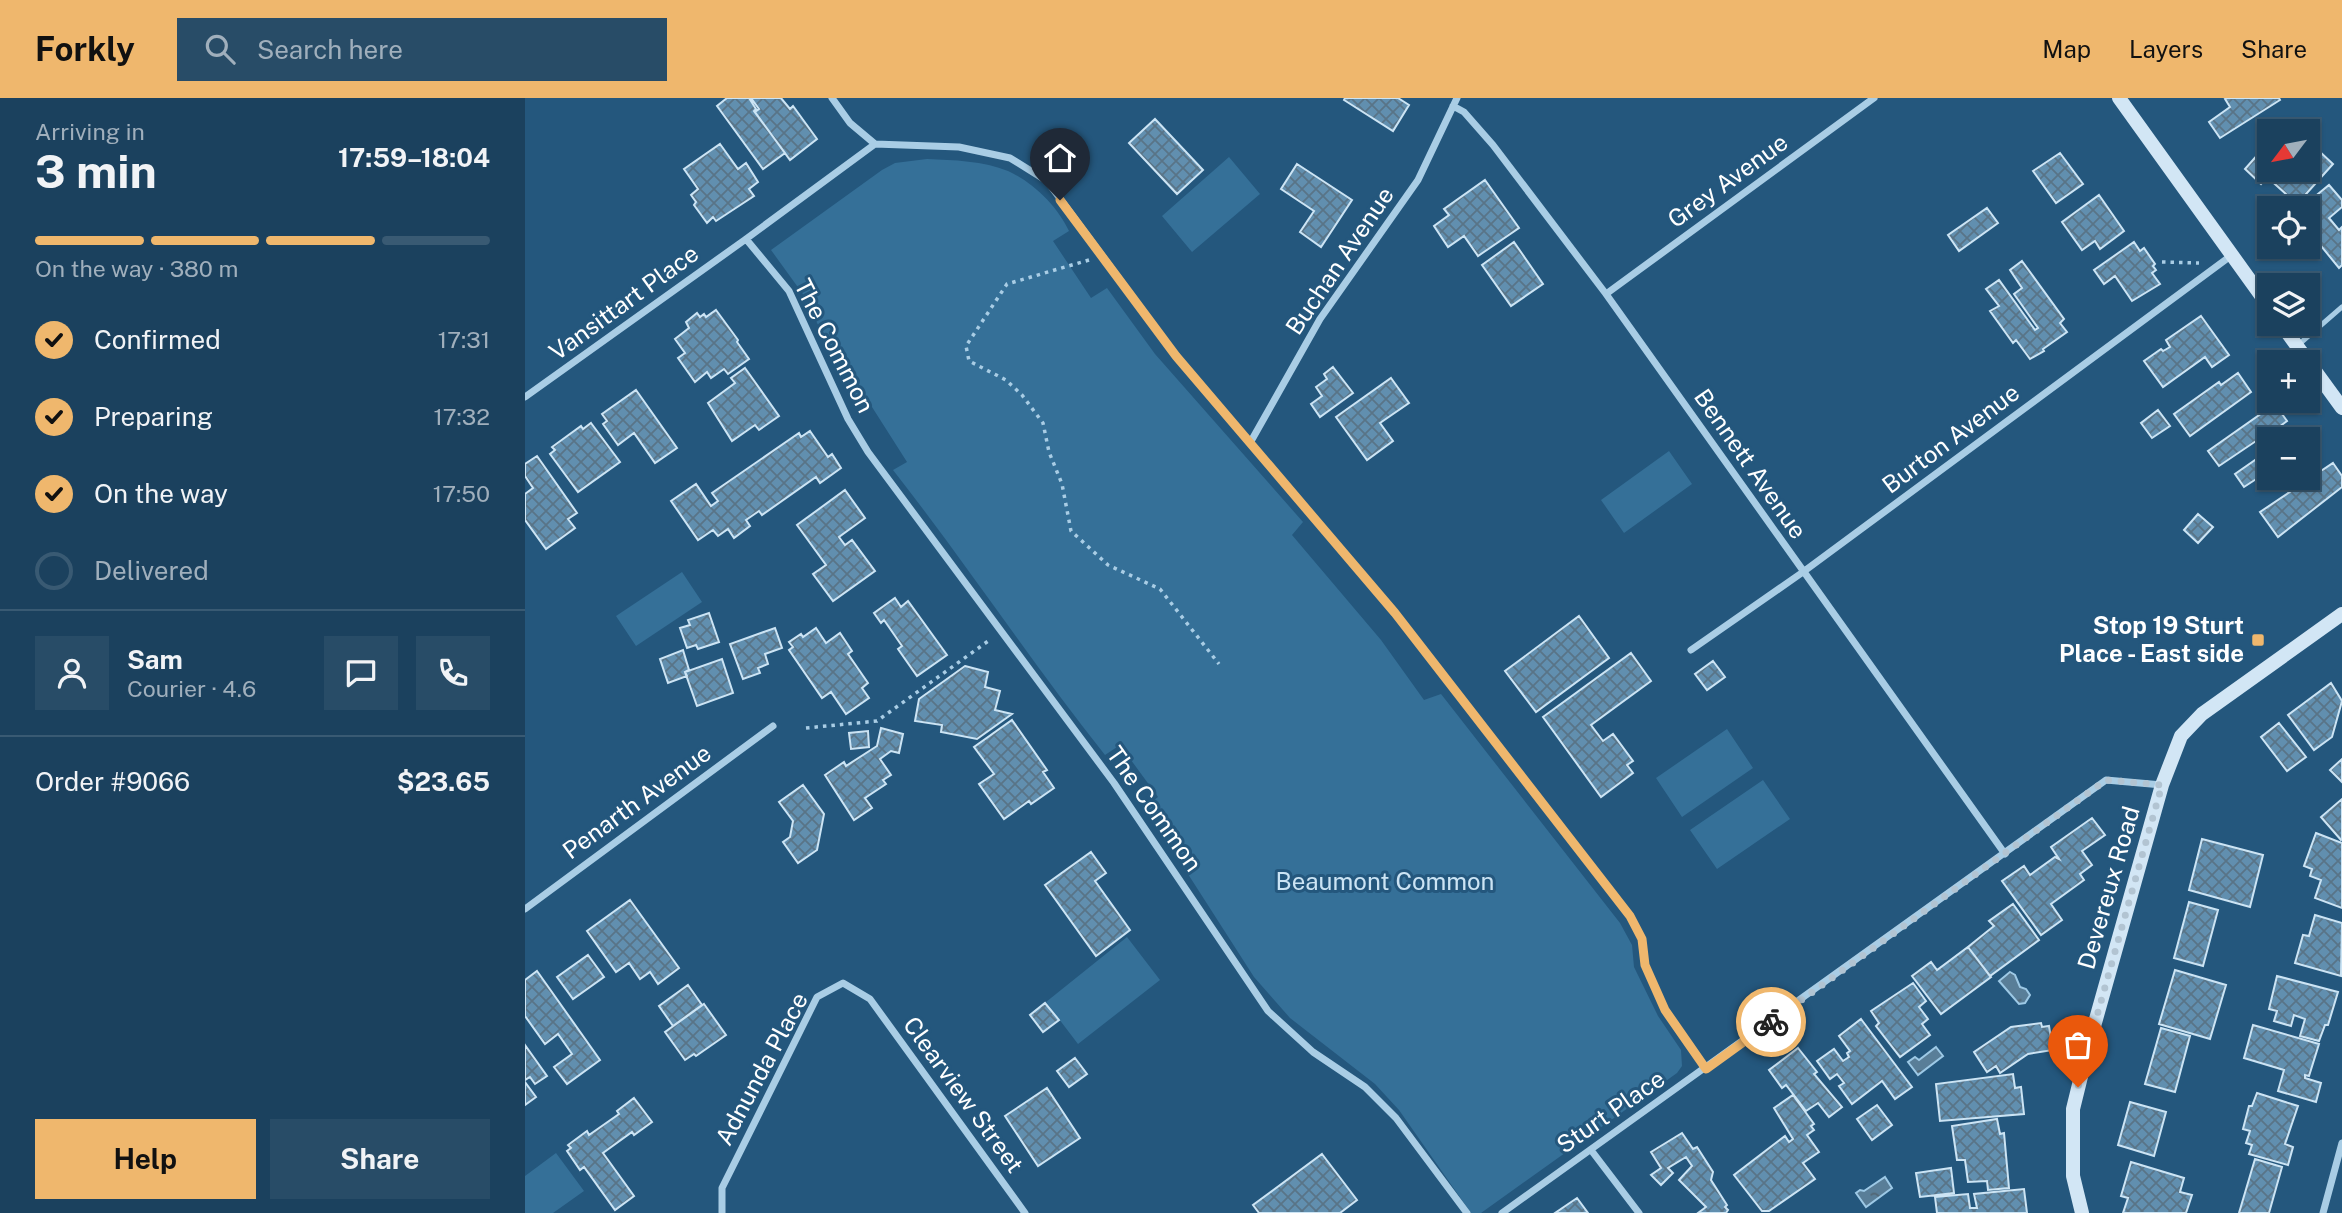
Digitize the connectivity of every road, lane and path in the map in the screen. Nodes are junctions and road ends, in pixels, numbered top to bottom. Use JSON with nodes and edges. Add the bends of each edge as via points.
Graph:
{"nodes":[{"id":1,"x":832,"y":98,"type":"edge"},
{"id":2,"x":1457,"y":98,"type":"edge"},
{"id":3,"x":1874,"y":98,"type":"edge"},
{"id":4,"x":2119,"y":98,"type":"edge"},
{"id":5,"x":1453,"y":106,"type":"junction"},
{"id":6,"x":875,"y":144,"type":"junction"},
{"id":7,"x":746,"y":239,"type":"junction"},
{"id":8,"x":2232,"y":255,"type":"junction"},
{"id":9,"x":1101,"y":257,"type":"junction"},
{"id":10,"x":2162,"y":262,"type":"dead end"},
{"id":11,"x":2214,"y":268,"type":"junction"},
{"id":12,"x":2257,"y":290,"type":"edge"},
{"id":13,"x":1606,"y":295,"type":"junction"},
{"id":14,"x":2342,"y":307,"type":"edge"},
{"id":15,"x":2290,"y":336,"type":"edge"},
{"id":16,"x":2298,"y":346,"type":"junction"},
{"id":17,"x":525,"y":397,"type":"edge"},
{"id":18,"x":2342,"y":408,"type":"edge"},
{"id":19,"x":1250,"y":443,"type":"junction"},
{"id":20,"x":1803,"y":572,"type":"junction"},
{"id":21,"x":2342,"y":614,"type":"edge"},
{"id":22,"x":1002,"y":631,"type":"junction"},
{"id":23,"x":1691,"y":650,"type":"dead end"},
{"id":24,"x":1219,"y":664,"type":"dead end"},
{"id":25,"x":773,"y":726,"type":"dead end"},
{"id":26,"x":806,"y":728,"type":"dead end"},
{"id":27,"x":2162,"y":785,"type":"junction"},
{"id":28,"x":2005,"y":854,"type":"junction"},
{"id":29,"x":525,"y":909,"type":"edge"},
{"id":30,"x":870,"y":999,"type":"joint"},
{"id":31,"x":1706,"y":1069,"type":"junction"},
{"id":32,"x":2342,"y":1143,"type":"edge"},
{"id":33,"x":1591,"y":1150,"type":"junction"},
{"id":34,"x":722,"y":1213,"type":"edge"},
{"id":35,"x":1025,"y":1213,"type":"edge"},
{"id":36,"x":1467,"y":1213,"type":"edge"},
{"id":37,"x":1502,"y":1213,"type":"edge"},
{"id":38,"x":1639,"y":1213,"type":"edge"},
{"id":39,"x":2081,"y":1213,"type":"edge"},
{"id":40,"x":2323,"y":1213,"type":"edge"}],
"edges":[{"from":1,"to":6,"type":"street","via":[[850,123]]},
{"from":2,"to":5,"type":"street","name":"Buchan Avenue"},
{"from":3,"to":13,"type":"street","name":"Grey Avenue"},
{"from":4,"to":8,"type":"street"},
{"from":5,"to":13,"type":"street","name":"Bennett Avenue","via":[[1493,145]]},
{"from":5,"to":19,"type":"street","name":"Buchan Avenue","via":[[1419,180],[1320,319]]},
{"from":6,"to":7,"type":"street"},
{"from":6,"to":9,"type":"street","via":[[959,147],[1010,158],[1047,181]]},
{"from":7,"to":17,"type":"street","name":"Vansittart Place"},
{"from":7,"to":22,"type":"street","name":"The Common","via":[[789,291],[868,452]]},
{"from":8,"to":11,"type":"street","name":"Burton Avenue"},
{"from":8,"to":12,"type":"street"},
{"from":9,"to":19,"type":"street"},
{"from":9,"to":24,"type":"path","via":[[1007,284],[966,346],[969,361],[1006,380],[1043,424],[1071,531],[1108,565],[1160,589]]},
{"from":10,"to":11,"type":"path","via":[[2188,261]]},
{"from":11,"to":20,"type":"street","name":"Burton Avenue"},
{"from":13,"to":20,"type":"street","name":"Bennett Avenue"},
{"from":14,"to":16,"type":"lane"},
{"from":15,"to":16,"type":"street"},
{"from":16,"to":18,"type":"street"},
{"from":19,"to":31,"type":"street","via":[[1395,613],[1630,916],[1665,1010]]},
{"from":20,"to":23,"type":"street","name":"Burton Avenue"},
{"from":20,"to":28,"type":"street","name":"Bennett Avenue"},
{"from":21,"to":27,"type":"street","name":"Devereux Road","via":[[2202,714],[2181,736]]},
{"from":22,"to":26,"type":"path","via":[[877,721]]},
{"from":22,"to":36,"type":"street","name":"The Common","via":[[1114,783],[1268,1011],[1397,1118]]},
{"from":25,"to":29,"type":"street","name":"Penarth Avenue"},
{"from":27,"to":28,"type":"street","name":"Sturt Place","via":[[2106,780]]},
{"from":27,"to":39,"type":"street","name":"Devereux Road","via":[[2073,1110],[2073,1175]]},
{"from":28,"to":31,"type":"street","name":"Sturt Place"},
{"from":30,"to":34,"type":"street","name":"Adnunda Place","via":[[843,983],[817,997],[722,1188]]},
{"from":30,"to":35,"type":"street","name":"Clearview Street"},
{"from":31,"to":33,"type":"street","name":"Sturt Place"},
{"from":32,"to":40,"type":"street"},
{"from":33,"to":37,"type":"street","name":"Sturt Place"},
{"from":33,"to":38,"type":"street"}]}
